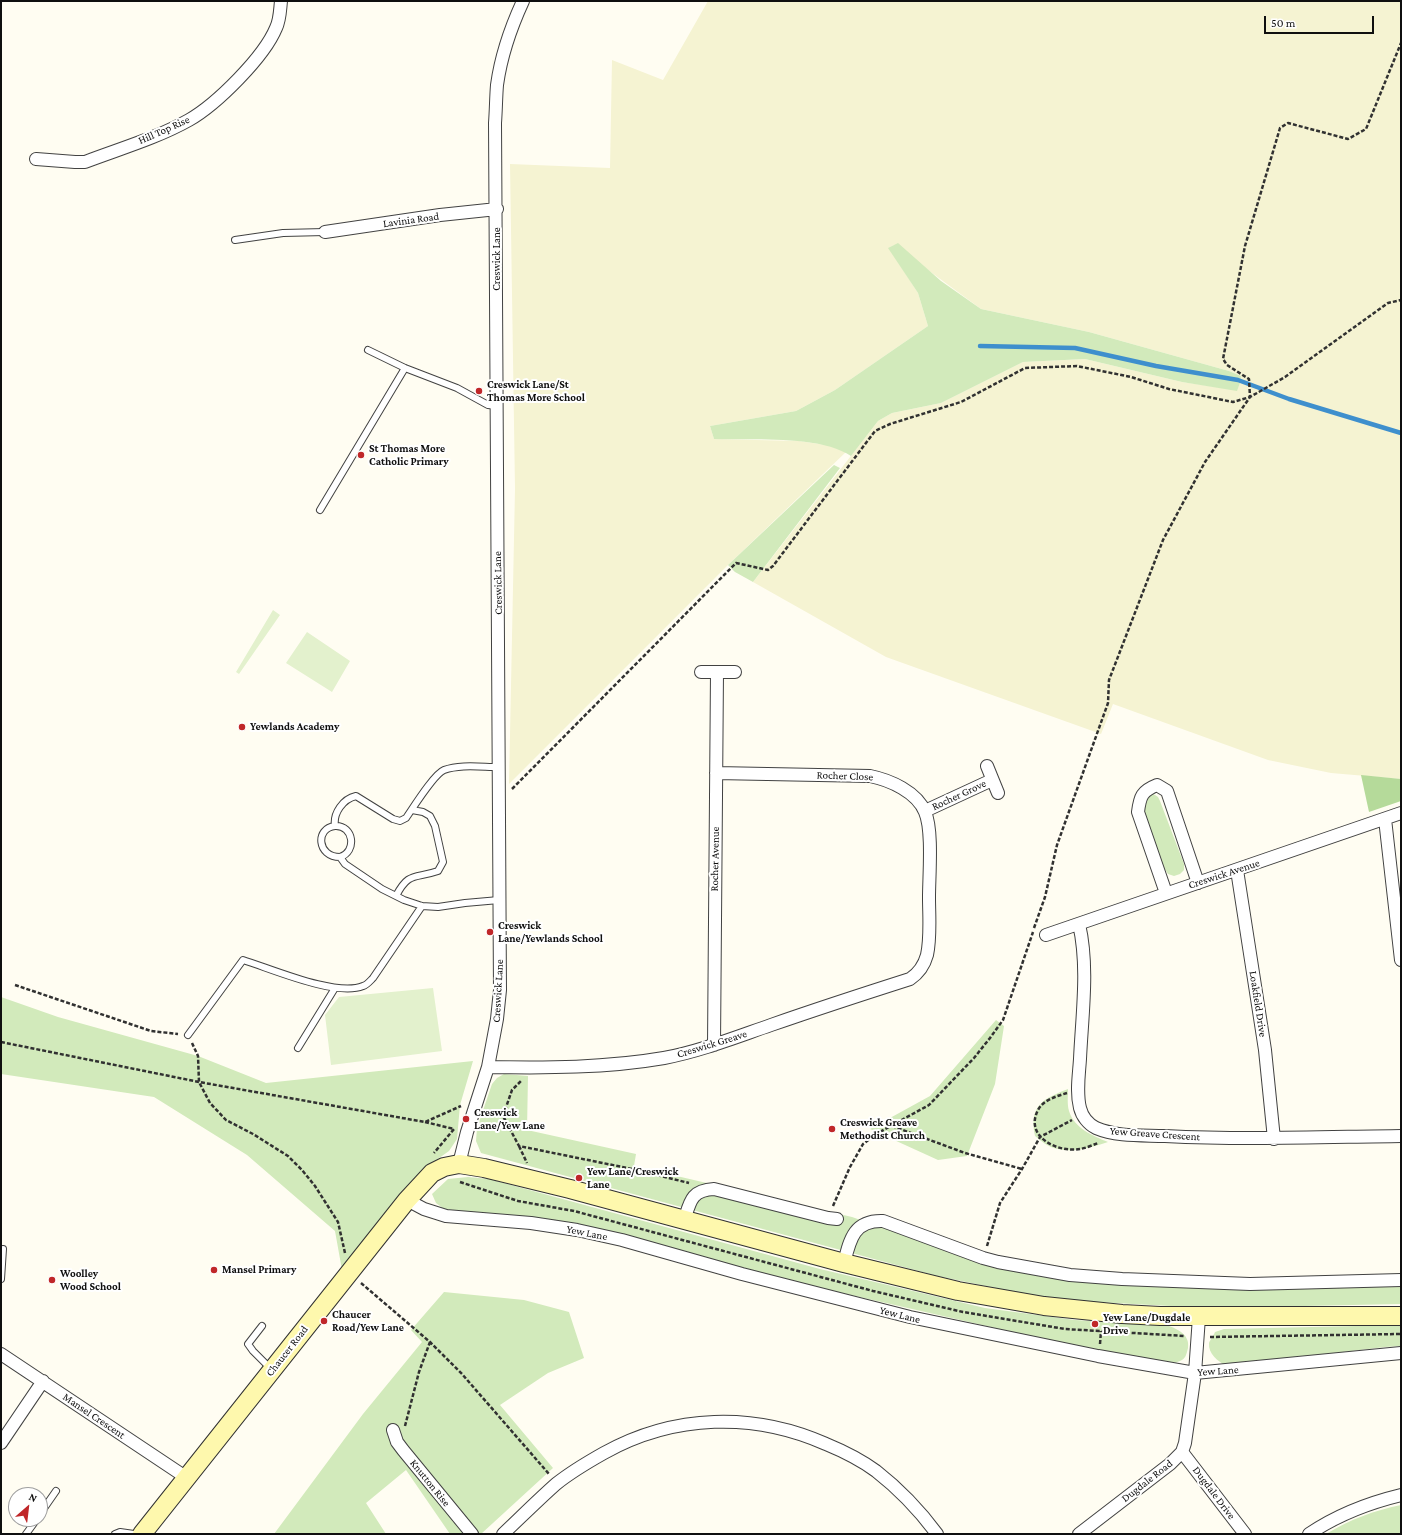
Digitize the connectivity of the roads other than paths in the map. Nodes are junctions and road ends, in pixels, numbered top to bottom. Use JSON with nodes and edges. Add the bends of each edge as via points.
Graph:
{"nodes":[{"id":1,"x":281,"y":1,"type":"edge"},
{"id":2,"x":523,"y":1,"type":"edge"},
{"id":3,"x":36,"y":158,"type":"dead end"},
{"id":4,"x":496,"y":209,"type":"junction"},
{"id":5,"x":325,"y":232,"type":"joint"},
{"id":6,"x":235,"y":240,"type":"dead end"},
{"id":7,"x":368,"y":350,"type":"dead end"},
{"id":8,"x":405,"y":368,"type":"junction"},
{"id":9,"x":497,"y":406,"type":"junction"},
{"id":10,"x":320,"y":510,"type":"dead end"},
{"id":11,"x":701,"y":672,"type":"dead end"},
{"id":12,"x":717,"y":672,"type":"junction"},
{"id":13,"x":735,"y":672,"type":"dead end"},
{"id":14,"x":987,"y":766,"type":"dead end"},
{"id":15,"x":499,"y":767,"type":"junction"},
{"id":16,"x":716,"y":774,"type":"junction"},
{"id":17,"x":992,"y":780,"type":"junction"},
{"id":18,"x":998,"y":793,"type":"dead end"},
{"id":19,"x":412,"y":810,"type":"junction"},
{"id":20,"x":925,"y":810,"type":"junction"},
{"id":21,"x":1401,"y":813,"type":"edge"},
{"id":22,"x":1385,"y":819,"type":"junction"},
{"id":23,"x":335,"y":826,"type":"junction"},
{"id":24,"x":340,"y":857,"type":"junction"},
{"id":25,"x":1237,"y":870,"type":"junction"},
{"id":26,"x":1198,"y":883,"type":"junction"},
{"id":27,"x":1166,"y":893,"type":"junction"},
{"id":28,"x":396,"y":896,"type":"junction"},
{"id":29,"x":499,"y":900,"type":"junction"},
{"id":30,"x":422,"y":906,"type":"junction"},
{"id":31,"x":1079,"y":924,"type":"junction"},
{"id":32,"x":1046,"y":935,"type":"dead end"},
{"id":33,"x":1401,"y":960,"type":"edge"},
{"id":34,"x":335,"y":988,"type":"junction"},
{"id":35,"x":188,"y":1035,"type":"road end"},
{"id":36,"x":714,"y":1045,"type":"junction"},
{"id":37,"x":298,"y":1048,"type":"dead end"},
{"id":38,"x":488,"y":1067,"type":"junction"},
{"id":39,"x":1401,"y":1136,"type":"edge"},
{"id":40,"x":1274,"y":1139,"type":"junction"},
{"id":41,"x":459,"y":1164,"type":"junction"},
{"id":42,"x":407,"y":1200,"type":"junction"},
{"id":43,"x":833,"y":1218,"type":"road end"},
{"id":44,"x":684,"y":1221,"type":"junction"},
{"id":45,"x":3,"y":1249,"type":"dead end"},
{"id":46,"x":844,"y":1263,"type":"junction"},
{"id":47,"x":1,"y":1279,"type":"edge"},
{"id":48,"x":1401,"y":1280,"type":"edge"},
{"id":49,"x":1401,"y":1316,"type":"edge"},
{"id":50,"x":1199,"y":1317,"type":"junction"},
{"id":51,"x":262,"y":1326,"type":"dead end"},
{"id":52,"x":1401,"y":1353,"type":"edge"},
{"id":53,"x":1,"y":1354,"type":"edge"},
{"id":54,"x":272,"y":1370,"type":"junction"},
{"id":55,"x":1195,"y":1373,"type":"junction"},
{"id":56,"x":43,"y":1381,"type":"junction"},
{"id":57,"x":393,"y":1430,"type":"dead end"},
{"id":58,"x":1,"y":1443,"type":"edge"},
{"id":59,"x":1182,"y":1452,"type":"junction"},
{"id":60,"x":187,"y":1478,"type":"junction"},
{"id":61,"x":56,"y":1491,"type":"dead end"},
{"id":62,"x":1401,"y":1495,"type":"edge"},
{"id":63,"x":48,"y":1502,"type":"edge"},
{"id":64,"x":115,"y":1534,"type":"edge"},
{"id":65,"x":134,"y":1534,"type":"edge"},
{"id":66,"x":142,"y":1534,"type":"edge"},
{"id":67,"x":472,"y":1534,"type":"edge"},
{"id":68,"x":503,"y":1534,"type":"edge"},
{"id":69,"x":937,"y":1534,"type":"edge"},
{"id":70,"x":1079,"y":1534,"type":"edge"},
{"id":71,"x":1245,"y":1534,"type":"edge"},
{"id":72,"x":1309,"y":1534,"type":"edge"}],
"edges":[{"from":1,"to":3,"type":"street","name":"Hill Top Rise","via":[[277,27],[248,68],[222,95],[190,119],[85,162]]},
{"from":2,"to":4,"type":"street","name":"Creswick Lane","via":[[512,25],[498,84],[495,122]]},
{"from":4,"to":5,"type":"street","name":"Lavinia Road"},
{"from":4,"to":9,"type":"street","name":"Creswick Lane"},
{"from":5,"to":6,"type":"lane","via":[[283,233]]},
{"from":7,"to":8,"type":"lane"},
{"from":8,"to":9,"type":"lane","via":[[457,388],[488,405]]},
{"from":8,"to":10,"type":"lane"},
{"from":9,"to":15,"type":"street","name":"Creswick Lane"},
{"from":11,"to":12,"type":"street"},
{"from":12,"to":13,"type":"street"},
{"from":12,"to":16,"type":"street","name":"Rocher Avenue"},
{"from":14,"to":17,"type":"street","name":"Rocher Grove"},
{"from":15,"to":19,"type":"lane","via":[[458,767],[442,771]]},
{"from":15,"to":29,"type":"street","name":"Creswick Lane"},
{"from":16,"to":20,"type":"street","name":"Rocher Close","via":[[870,776],[898,784]]},
{"from":16,"to":36,"type":"street","name":"Rocher Avenue"},
{"from":17,"to":18,"type":"street","name":"Rocher Grove"},
{"from":17,"to":20,"type":"street","name":"Rocher Grove"},
{"from":19,"to":23,"type":"lane","via":[[400,821],[356,796],[343,803],[334,818]]},
{"from":19,"to":28,"type":"lane","via":[[430,816],[435,826],[443,862],[438,871],[411,877]]},
{"from":20,"to":36,"type":"street","name":"Creswick Greave","via":[[929,834],[929,946],[923,967],[918,974],[910,979]]},
{"from":21,"to":22,"type":"street","name":"Creswick Avenue"},
{"from":22,"to":25,"type":"street","name":"Creswick Avenue"},
{"from":22,"to":33,"type":"street"},
{"from":23,"to":24,"type":"lane","via":[[349,832],[352,839],[350,849]]},
{"from":23,"to":24,"type":"lane","via":[[325,832],[321,843],[327,854]]},
{"from":24,"to":28,"type":"lane","via":[[345,864]]},
{"from":25,"to":26,"type":"street","name":"Creswick Avenue"},
{"from":25,"to":40,"type":"street","name":"Loakfield Drive","via":[[1265,1050]]},
{"from":26,"to":27,"type":"street","name":"Creswick Avenue"},
{"from":26,"to":27,"type":"street","via":[[1167,791],[1157,785],[1147,788],[1139,799],[1138,812]]},
{"from":27,"to":31,"type":"street","name":"Creswick Avenue"},
{"from":28,"to":30,"type":"lane"},
{"from":29,"to":30,"type":"lane","via":[[438,907]]},
{"from":29,"to":38,"type":"street","name":"Creswick Lane","via":[[500,990]]},
{"from":30,"to":34,"type":"lane","via":[[373,978],[364,986]]},
{"from":31,"to":32,"type":"street","name":"Creswick Avenue"},
{"from":31,"to":40,"type":"street","name":"Yew Greave Crescent","via":[[1084,955],[1078,1092],[1082,1115],[1088,1122],[1095,1128],[1113,1133]]},
{"from":34,"to":35,"type":"lane","via":[[243,960]]},
{"from":34,"to":37,"type":"lane"},
{"from":36,"to":38,"type":"street","name":"Creswick Greave","via":[[664,1058],[618,1064],[534,1068]]},
{"from":38,"to":41,"type":"street","name":"Creswick Lane"},
{"from":39,"to":40,"type":"street","name":"Yew Greave Crescent"},
{"from":41,"to":42,"type":"main road","name":"Chaucer Road","via":[[432,1173]]},
{"from":41,"to":44,"type":"main road","via":[[484,1168]]},
{"from":42,"to":54,"type":"main road","name":"Chaucer Road"},
{"from":42,"to":55,"type":"street","name":"Yew Lane","via":[[424,1210],[446,1216],[577,1230],[910,1317],[1098,1356]]},
{"from":43,"to":44,"type":"street","via":[[714,1189],[704,1189],[696,1193],[692,1199]]},
{"from":44,"to":46,"type":"main road"},
{"from":45,"to":47,"type":"lane"},
{"from":46,"to":48,"type":"street","via":[[847,1248],[859,1227],[866,1223],[883,1221],[983,1258],[1070,1275],[1250,1284]]},
{"from":46,"to":50,"type":"main road","via":[[990,1297],[1044,1306],[1152,1316]]},
{"from":49,"to":50,"type":"main road"},
{"from":50,"to":55,"type":"street","name":"Dugdale Road"},
{"from":51,"to":54,"type":"lane","via":[[248,1344]]},
{"from":52,"to":55,"type":"street","name":"Yew Lane"},
{"from":53,"to":56,"type":"street","name":"Mansel Crescent"},
{"from":54,"to":60,"type":"main road","name":"Chaucer Road"},
{"from":55,"to":59,"type":"street","name":"Dugdale Road"},
{"from":56,"to":58,"type":"street"},
{"from":56,"to":60,"type":"street","name":"Mansel Crescent"},
{"from":57,"to":67,"type":"street","name":"Knutton Rise","via":[[397,1442]]},
{"from":59,"to":70,"type":"street","name":"Dugdale Road"},
{"from":59,"to":71,"type":"street","name":"Dugdale Drive"},
{"from":60,"to":66,"type":"main road","name":"Chaucer Road"},
{"from":61,"to":63,"type":"lane"},
{"from":62,"to":72,"type":"street","via":[[1353,1510]]},
{"from":64,"to":65,"type":"lane"},
{"from":68,"to":69,"type":"street","via":[[557,1484],[605,1452],[637,1437],[666,1428],[730,1421],[768,1425],[804,1434],[842,1450],[875,1471],[904,1496]]}]}
